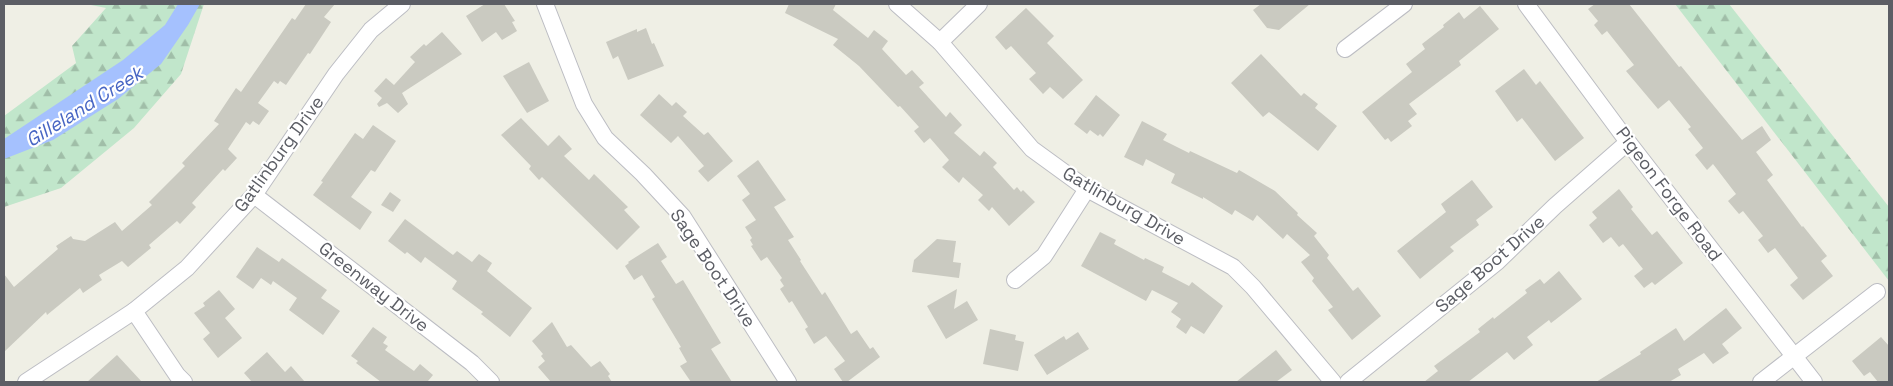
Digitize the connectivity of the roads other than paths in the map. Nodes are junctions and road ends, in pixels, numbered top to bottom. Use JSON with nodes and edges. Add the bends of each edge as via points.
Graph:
{"nodes":[{"id":1,"x":402,"y":4,"type":"edge"},
{"id":2,"x":545,"y":4,"type":"edge"},
{"id":3,"x":897,"y":4,"type":"edge"},
{"id":4,"x":979,"y":4,"type":"edge"},
{"id":5,"x":1404,"y":4,"type":"edge"},
{"id":6,"x":1526,"y":4,"type":"edge"},
{"id":7,"x":940,"y":42,"type":"junction"},
{"id":8,"x":1345,"y":49,"type":"dead end"},
{"id":9,"x":1628,"y":142,"type":"junction"},
{"id":10,"x":1087,"y":189,"type":"junction"},
{"id":11,"x":254,"y":195,"type":"junction"},
{"id":12,"x":1015,"y":280,"type":"dead end"},
{"id":13,"x":1877,"y":292,"type":"dead end"},
{"id":14,"x":134,"y":311,"type":"junction"},
{"id":15,"x":1794,"y":357,"type":"junction"},
{"id":16,"x":26,"y":382,"type":"edge"},
{"id":17,"x":184,"y":382,"type":"edge"},
{"id":18,"x":491,"y":382,"type":"edge"},
{"id":19,"x":788,"y":382,"type":"edge"},
{"id":20,"x":1332,"y":382,"type":"edge"},
{"id":21,"x":1348,"y":382,"type":"edge"},
{"id":22,"x":1761,"y":382,"type":"edge"},
{"id":23,"x":1814,"y":382,"type":"edge"}],
"edges":[{"from":1,"to":11,"type":"street","name":"Gatlinburg Drive","via":[[371,30],[336,74]]},
{"from":2,"to":19,"type":"street","name":"Sage Boot Drive","via":[[584,104],[605,138],[683,217]]},
{"from":3,"to":7,"type":"street","name":"Gatlinburg Drive"},
{"from":4,"to":7,"type":"street"},
{"from":5,"to":8,"type":"street"},
{"from":6,"to":9,"type":"street","name":"Pigeon Forge Road"},
{"from":7,"to":10,"type":"street","name":"Gatlinburg Drive","via":[[1032,149]]},
{"from":9,"to":15,"type":"street","name":"Pigeon Forge Road"},
{"from":9,"to":21,"type":"street","name":"Sage Boot Drive","via":[[1497,262]]},
{"from":10,"to":12,"type":"street","via":[[1044,256]]},
{"from":10,"to":20,"type":"street","name":"Gatlinburg Drive","via":[[1233,267]]},
{"from":11,"to":14,"type":"street","name":"Gatlinburg Drive","via":[[187,268]]},
{"from":11,"to":18,"type":"street","name":"Greenway Drive","via":[[472,363]]},
{"from":13,"to":15,"type":"street"},
{"from":14,"to":16,"type":"street","name":"Gatlinburg Drive"},
{"from":14,"to":17,"type":"street","via":[[176,375]]},
{"from":15,"to":22,"type":"street"},
{"from":15,"to":23,"type":"street","name":"Pigeon Forge Road"}]}
